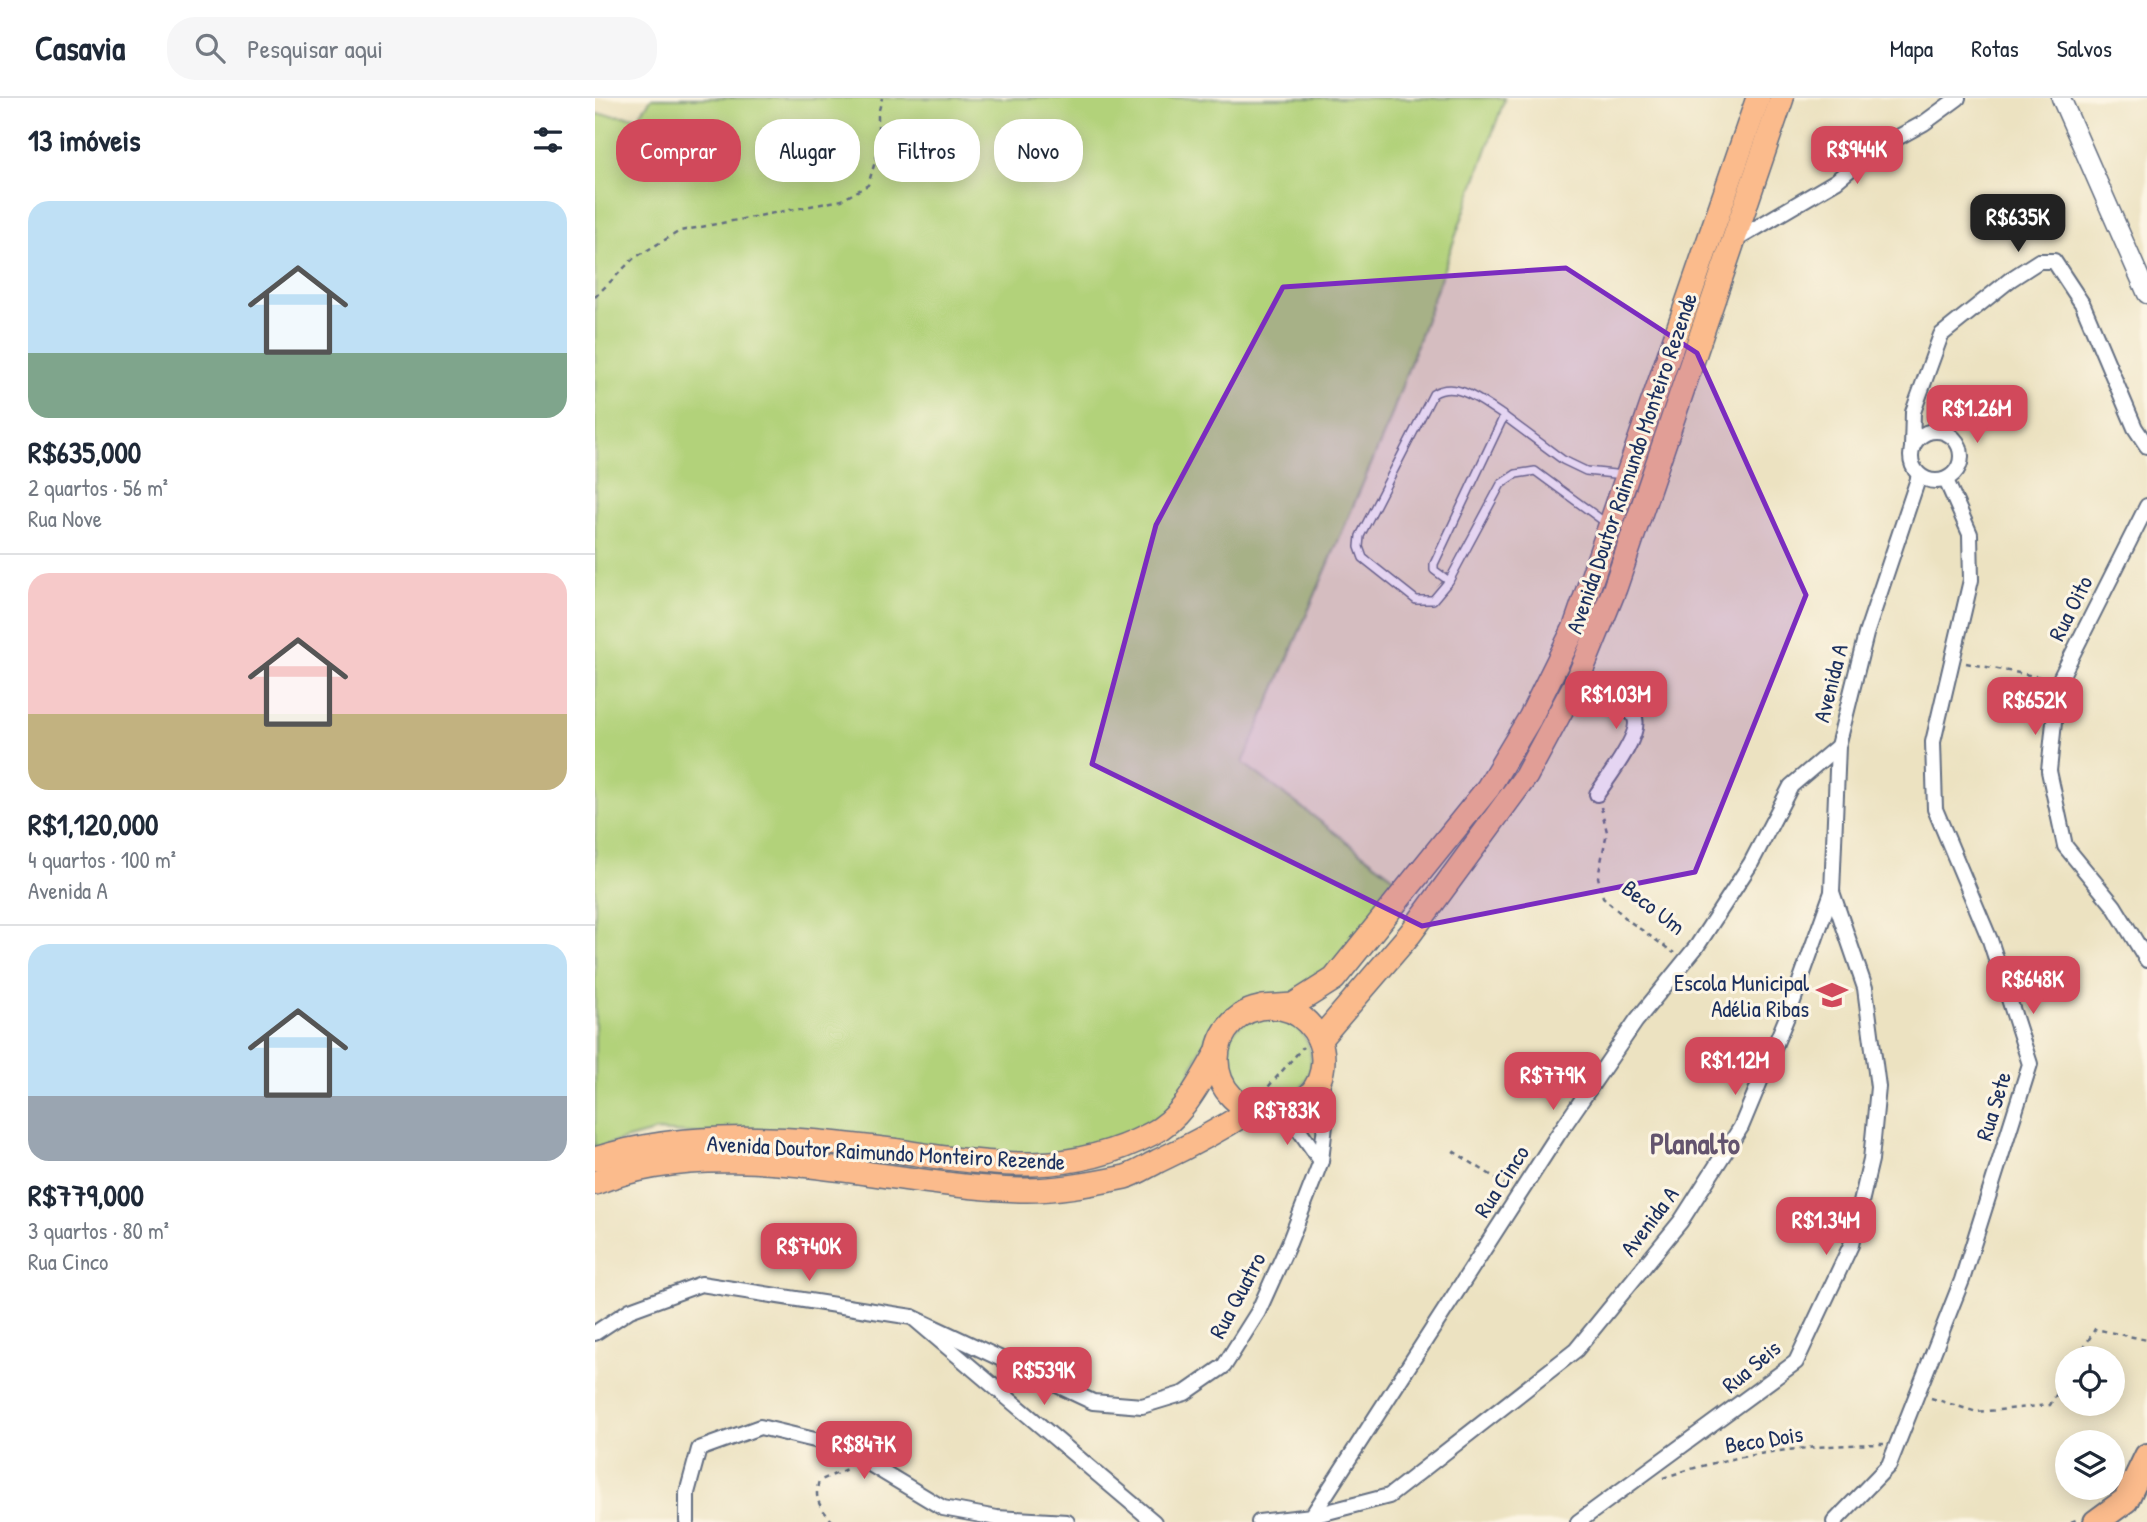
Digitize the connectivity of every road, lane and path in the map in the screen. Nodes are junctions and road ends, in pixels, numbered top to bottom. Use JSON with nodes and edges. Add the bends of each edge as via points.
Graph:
{"nodes":[{"id":1,"x":882,"y":98,"type":"edge"},
{"id":2,"x":1758,"y":98,"type":"edge"},
{"id":3,"x":1783,"y":98,"type":"edge"},
{"id":4,"x":1958,"y":98,"type":"edge"},
{"id":5,"x":2061,"y":98,"type":"edge"},
{"id":6,"x":1734,"y":241,"type":"junction"},
{"id":7,"x":2147,"y":294,"type":"edge"},
{"id":8,"x":595,"y":297,"type":"edge"},
{"id":9,"x":1504,"y":416,"type":"junction"},
{"id":10,"x":2141,"y":430,"type":"edge"},
{"id":11,"x":2147,"y":446,"type":"edge"},
{"id":12,"x":1912,"y":448,"type":"junction"},
{"id":13,"x":1628,"y":476,"type":"junction"},
{"id":14,"x":1920,"y":476,"type":"junction"},
{"id":15,"x":1945,"y":480,"type":"junction"},
{"id":16,"x":2147,"y":506,"type":"edge"},
{"id":17,"x":1610,"y":526,"type":"junction"},
{"id":18,"x":1449,"y":581,"type":"junction"},
{"id":19,"x":1950,"y":660,"type":"junction"},
{"id":20,"x":2059,"y":681,"type":"junction"},
{"id":21,"x":1575,"y":685,"type":"junction"},
{"id":22,"x":1838,"y":746,"type":"junction"},
{"id":23,"x":1597,"y":794,"type":"joint"},
{"id":24,"x":1832,"y":892,"type":"junction"},
{"id":25,"x":1686,"y":960,"type":"junction"},
{"id":26,"x":2147,"y":960,"type":"edge"},
{"id":27,"x":1263,"y":1007,"type":"junction"},
{"id":28,"x":1317,"y":1036,"type":"junction"},
{"id":29,"x":1217,"y":1053,"type":"junction"},
{"id":30,"x":1321,"y":1074,"type":"junction"},
{"id":31,"x":1248,"y":1109,"type":"junction"},
{"id":32,"x":1286,"y":1111,"type":"junction"},
{"id":33,"x":1454,"y":1151,"type":"dead end"},
{"id":34,"x":595,"y":1160,"type":"edge"},
{"id":35,"x":1321,"y":1161,"type":"junction"},
{"id":36,"x":595,"y":1183,"type":"edge"},
{"id":37,"x":1520,"y":1194,"type":"junction"},
{"id":38,"x":912,"y":1317,"type":"junction"},
{"id":39,"x":595,"y":1333,"type":"edge"},
{"id":40,"x":2147,"y":1340,"type":"edge"},
{"id":41,"x":2085,"y":1346,"type":"edge"},
{"id":42,"x":1917,"y":1393,"type":"junction"},
{"id":43,"x":2055,"y":1397,"type":"edge"},
{"id":44,"x":1898,"y":1443,"type":"junction"},
{"id":45,"x":2147,"y":1456,"type":"edge"},
{"id":46,"x":864,"y":1460,"type":"junction"},
{"id":47,"x":1643,"y":1475,"type":"junction"},
{"id":48,"x":2147,"y":1503,"type":"edge"},
{"id":49,"x":1312,"y":1516,"type":"junction"},
{"id":50,"x":687,"y":1522,"type":"edge"},
{"id":51,"x":833,"y":1522,"type":"edge"},
{"id":52,"x":1067,"y":1522,"type":"edge"},
{"id":53,"x":1154,"y":1522,"type":"edge"},
{"id":54,"x":1259,"y":1522,"type":"edge"},
{"id":55,"x":1578,"y":1522,"type":"edge"},
{"id":56,"x":1834,"y":1522,"type":"edge"},
{"id":57,"x":2097,"y":1522,"type":"edge"}],
"edges":[{"from":1,"to":8,"type":"path","via":[[878,152],[868,185],[842,200],[680,231],[634,258]]},
{"from":2,"to":13,"type":"main road","name":"Avenida Doutor Raimundo Monteiro Rezende"},
{"from":3,"to":6,"type":"main road","name":"Avenida Doutor Raimundo Monteiro Rezende"},
{"from":4,"to":6,"type":"street","via":[[1871,152],[1836,181]]},
{"from":5,"to":7,"type":"street"},
{"from":6,"to":21,"type":"main road","name":"Avenida Doutor Raimundo Monteiro Rezende","via":[[1615,588]]},
{"from":9,"to":13,"type":"lane","via":[[1563,460],[1586,471]]},
{"from":9,"to":18,"type":"lane","via":[[1434,564],[1437,575]]},
{"from":9,"to":18,"type":"lane","via":[[1458,389],[1443,388],[1433,394],[1360,536],[1363,558],[1416,600],[1433,600]]},
{"from":10,"to":11,"type":"street"},
{"from":10,"to":12,"type":"street","via":[[2083,305],[2054,261],[2039,261],[1941,335],[1913,412]]},
{"from":12,"to":14,"type":"street","via":[[1911,463]]},
{"from":12,"to":15,"type":"street","via":[[1930,431],[1953,437],[1961,461]]},
{"from":13,"to":17,"type":"main road","name":"Avenida Doutor Raimundo Monteiro Rezende"},
{"from":14,"to":15,"type":"street"},
{"from":14,"to":22,"type":"street","name":"Avenida A","via":[[1865,634]]},
{"from":15,"to":19,"type":"street","name":"Rua Sete","via":[[1971,534],[1971,580]]},
{"from":16,"to":20,"type":"street","name":"Rua Oito"},
{"from":17,"to":18,"type":"lane","via":[[1535,471],[1516,474],[1501,484]]},
{"from":17,"to":27,"type":"main road","name":"Avenida Doutor Raimundo Monteiro Rezende","via":[[1575,627],[1530,718],[1488,788],[1333,979],[1293,1004]]},
{"from":19,"to":20,"type":"path"},
{"from":19,"to":42,"type":"street","name":"Rua Sete","via":[[1933,742],[1935,809],[1990,940],[2030,1064],[1962,1280]]},
{"from":20,"to":26,"type":"street","name":"Rua Oito","via":[[2049,771],[2065,846],[2114,906]]},
{"from":21,"to":23,"type":"street","via":[[1625,707],[1635,717],[1637,731]]},
{"from":21,"to":28,"type":"main road","name":"Avenida Doutor Raimundo Monteiro Rezende","via":[[1526,776],[1411,934]]},
{"from":22,"to":24,"type":"street","name":"Avenida A"},
{"from":22,"to":25,"type":"street","name":"Rua Cinco","via":[[1791,786],[1751,863]]},
{"from":23,"to":25,"type":"path","name":"Beco Um","via":[[1607,832],[1598,877],[1603,897]]},
{"from":24,"to":47,"type":"street","name":"Rua Seis","via":[[1865,988],[1878,1087],[1871,1160],[1851,1245],[1796,1363]]},
{"from":24,"to":49,"type":"street","name":"Avenida A","via":[[1741,1128],[1681,1221],[1576,1350],[1389,1496]]},
{"from":25,"to":37,"type":"street","name":"Rua Cinco","via":[[1636,1021]]},
{"from":27,"to":28,"type":"main road","via":[[1293,1012]]},
{"from":27,"to":29,"type":"main road","name":"Avenida Doutor Raimundo Monteiro Rezende","via":[[1232,1022]]},
{"from":28,"to":30,"type":"main road","via":[[1323,1057]]},
{"from":28,"to":31,"type":"path"},
{"from":29,"to":31,"type":"main road","via":[[1224,1087]]},
{"from":29,"to":34,"type":"main road","name":"Avenida Doutor Raimundo Monteiro Rezende","via":[[1184,1107],[1152,1134],[1074,1163],[1040,1166],[952,1161],[889,1150],[762,1140],[654,1145]]},
{"from":30,"to":32,"type":"main road","via":[[1307,1097]]},
{"from":30,"to":35,"type":"street","name":"Rua Quatro","via":[[1325,1125]]},
{"from":31,"to":32,"type":"main road","via":[[1268,1114]]},
{"from":31,"to":36,"type":"main road","name":"Avenida Doutor Raimundo Monteiro Rezende","via":[[1211,1135],[1128,1176],[1061,1187],[979,1188],[792,1164],[687,1161],[622,1172]]},
{"from":32,"to":35,"type":"street"},
{"from":33,"to":37,"type":"path"},
{"from":35,"to":38,"type":"street","name":"Rua Quatro","via":[[1258,1312],[1224,1366],[1185,1393],[1142,1406],[1093,1402]]},
{"from":37,"to":49,"type":"street","name":"Rua Cinco"},
{"from":38,"to":39,"type":"street","name":"Rua Quatro","via":[[701,1284],[630,1310]]},
{"from":38,"to":53,"type":"street"},
{"from":40,"to":41,"type":"path","via":[[2095,1329]]},
{"from":42,"to":43,"type":"path","via":[[1977,1412],[2050,1405]]},
{"from":42,"to":44,"type":"street","name":"Rua Sete"},
{"from":44,"to":47,"type":"path","name":"Beco Dois","via":[[1770,1452],[1694,1467],[1649,1483]]},
{"from":44,"to":56,"type":"street","name":"Rua Sete","via":[[1889,1465]]},
{"from":45,"to":57,"type":"highway","via":[[2126,1500]]},
{"from":46,"to":50,"type":"street","via":[[840,1446],[760,1427],[699,1449],[687,1493]]},
{"from":46,"to":51,"type":"path","via":[[819,1481],[815,1492],[818,1505]]},
{"from":46,"to":52,"type":"street","via":[[943,1508],[997,1518]]},
{"from":47,"to":55,"type":"street","name":"Rua Seis"},
{"from":48,"to":57,"type":"highway"},
{"from":49,"to":54,"type":"street","name":"Avenida A"}]}
